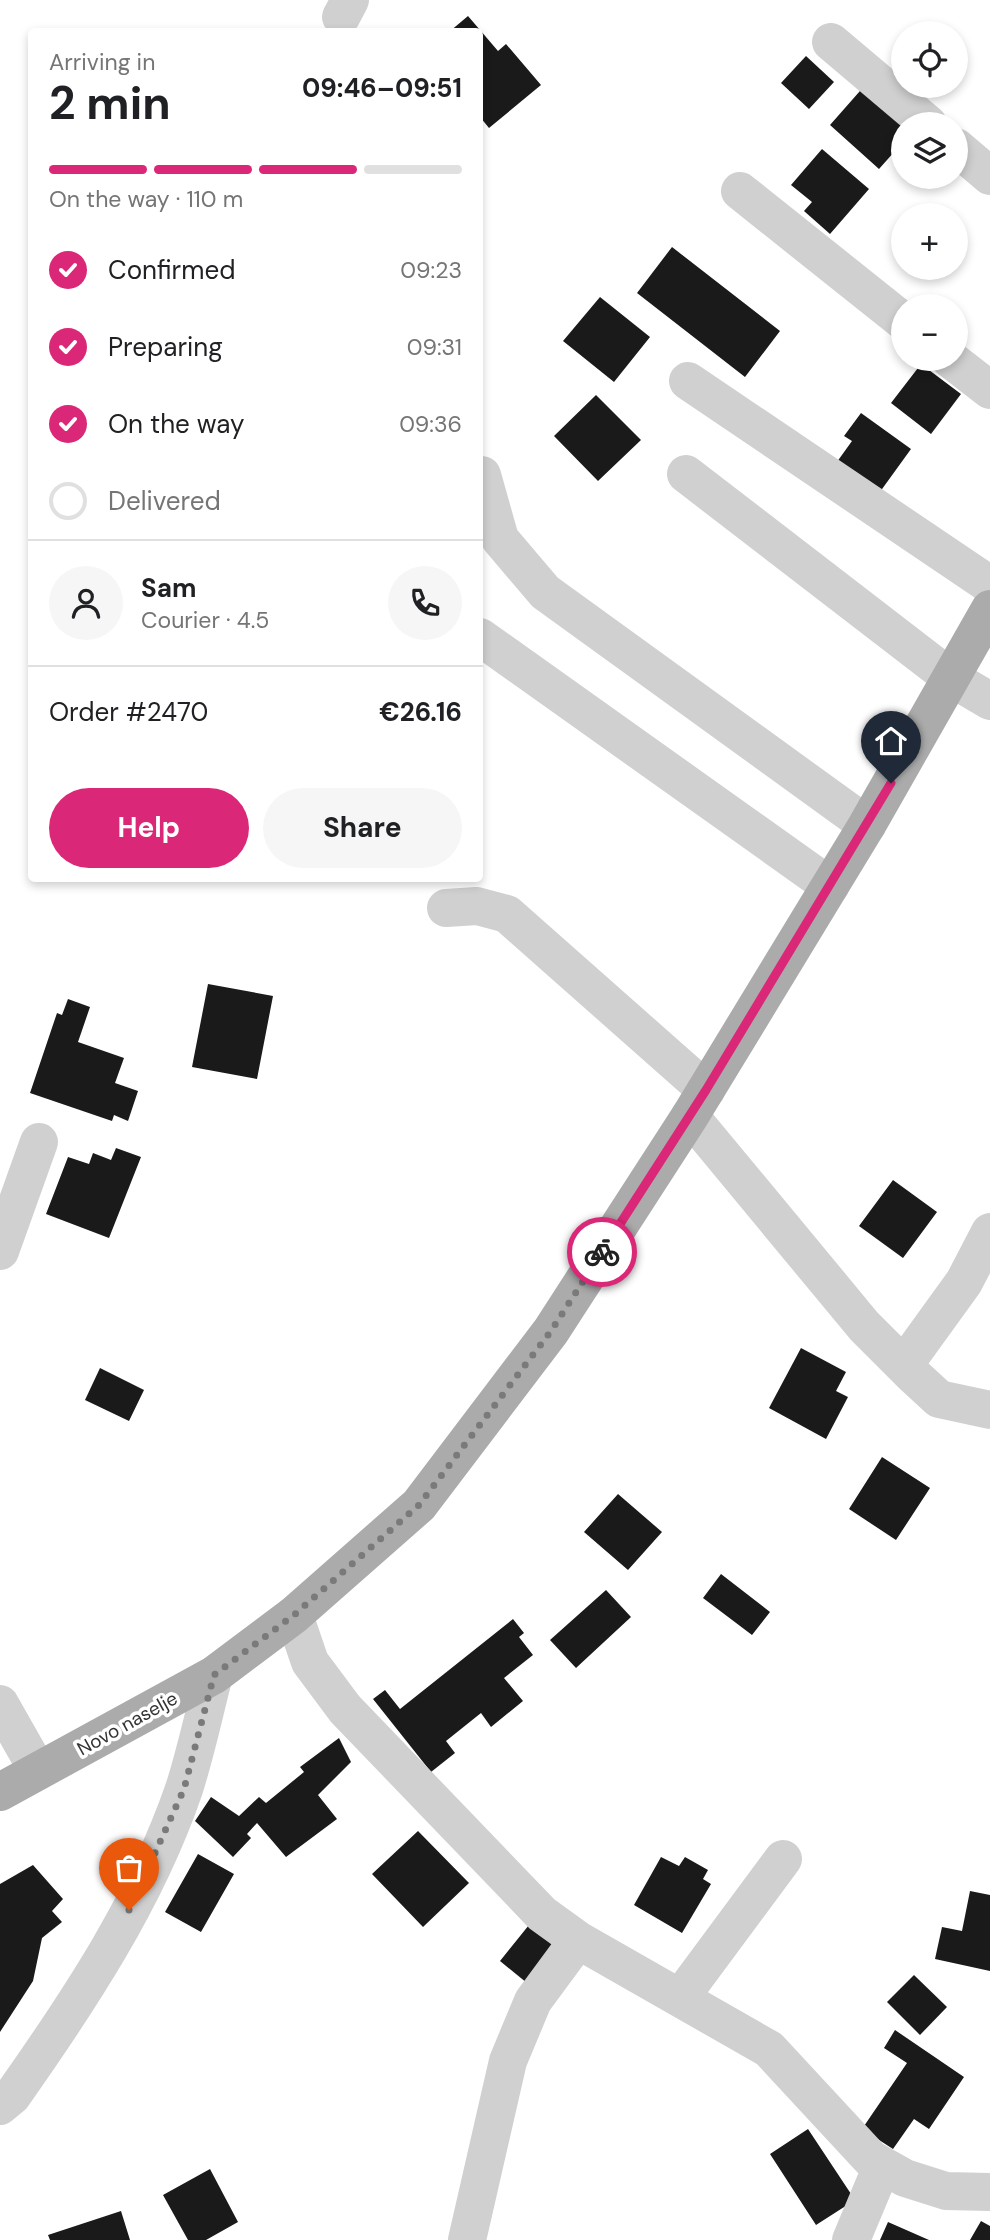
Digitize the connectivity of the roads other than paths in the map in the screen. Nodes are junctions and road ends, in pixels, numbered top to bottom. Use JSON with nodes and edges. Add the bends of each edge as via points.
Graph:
{"nodes":[{"id":1,"x":831,"y":42,"type":"dead end"},
{"id":2,"x":914,"y":112,"type":"edge"},
{"id":3,"x":968,"y":157,"type":"edge"},
{"id":4,"x":990,"y":176,"type":"edge"},
{"id":5,"x":740,"y":191,"type":"dead end"},
{"id":6,"x":891,"y":311,"type":"edge"},
{"id":7,"x":965,"y":371,"type":"edge"},
{"id":8,"x":688,"y":381,"type":"dead end"},
{"id":9,"x":990,"y":390,"type":"edge"},
{"id":10,"x":686,"y":474,"type":"dead end"},
{"id":11,"x":483,"y":479,"type":"edge"},
{"id":12,"x":990,"y":585,"type":"edge"},
{"id":13,"x":990,"y":609,"type":"edge"},
{"id":14,"x":483,"y":638,"type":"edge"},
{"id":15,"x":951,"y":678,"type":"junction"},
{"id":16,"x":990,"y":701,"type":"edge"},
{"id":17,"x":867,"y":825,"type":"junction"},
{"id":18,"x":830,"y":886,"type":"junction"},
{"id":19,"x":446,"y":908,"type":"dead end"},
{"id":20,"x":698,"y":1103,"type":"junction"},
{"id":21,"x":39,"y":1142,"type":"dead end"},
{"id":22,"x":990,"y":1232,"type":"edge"},
{"id":23,"x":0,"y":1251,"type":"edge"},
{"id":24,"x":904,"y":1365,"type":"junction"},
{"id":25,"x":990,"y":1410,"type":"edge"},
{"id":26,"x":294,"y":1615,"type":"junction"},
{"id":27,"x":214,"y":1675,"type":"junction"},
{"id":28,"x":0,"y":1704,"type":"edge"},
{"id":29,"x":38,"y":1772,"type":"junction"},
{"id":30,"x":0,"y":1792,"type":"edge"},
{"id":31,"x":783,"y":1859,"type":"dead end"},
{"id":32,"x":578,"y":1940,"type":"junction"},
{"id":33,"x":680,"y":1998,"type":"junction"},
{"id":34,"x":0,"y":2106,"type":"edge"},
{"id":35,"x":882,"y":2166,"type":"junction"},
{"id":36,"x":990,"y":2192,"type":"edge"},
{"id":37,"x":467,"y":2240,"type":"edge"},
{"id":38,"x":851,"y":2240,"type":"edge"}],
"edges":[{"from":1,"to":2,"type":"street"},
{"from":3,"to":4,"type":"street"},
{"from":5,"to":6,"type":"street"},
{"from":7,"to":9,"type":"street"},
{"from":8,"to":12,"type":"street"},
{"from":10,"to":15,"type":"street"},
{"from":11,"to":17,"type":"street","via":[[499,539],[545,592]]},
{"from":13,"to":15,"type":"main road","name":"Novo naselje"},
{"from":14,"to":18,"type":"street"},
{"from":15,"to":16,"type":"street"},
{"from":15,"to":17,"type":"main road","name":"Novo naselje"},
{"from":17,"to":18,"type":"main road","name":"Novo naselje"},
{"from":18,"to":20,"type":"main road","name":"Novo naselje"},
{"from":19,"to":20,"type":"street","via":[[477,906],[507,914]]},
{"from":20,"to":24,"type":"street","via":[[864,1326]]},
{"from":20,"to":26,"type":"main road","name":"Novo naselje","via":[[551,1331],[419,1505]]},
{"from":21,"to":23,"type":"street"},
{"from":22,"to":24,"type":"street","via":[[964,1282]]},
{"from":24,"to":25,"type":"street","via":[[939,1399]]},
{"from":26,"to":27,"type":"main road","name":"Novo naselje"},
{"from":26,"to":32,"type":"street","via":[[310,1662],[345,1709],[542,1914]]},
{"from":27,"to":29,"type":"main road","name":"Novo naselje"},
{"from":27,"to":34,"type":"street","via":[[184,1789],[141,1887],[80,1999],[12,2096]]},
{"from":28,"to":29,"type":"street"},
{"from":29,"to":30,"type":"main road","name":"Novo naselje"},
{"from":31,"to":33,"type":"street"},
{"from":32,"to":33,"type":"street"},
{"from":32,"to":37,"type":"street","via":[[533,2001],[509,2061]]},
{"from":33,"to":35,"type":"street","via":[[769,2049],[849,2139]]},
{"from":35,"to":36,"type":"street","via":[[946,2191]]},
{"from":35,"to":38,"type":"street"}]}
